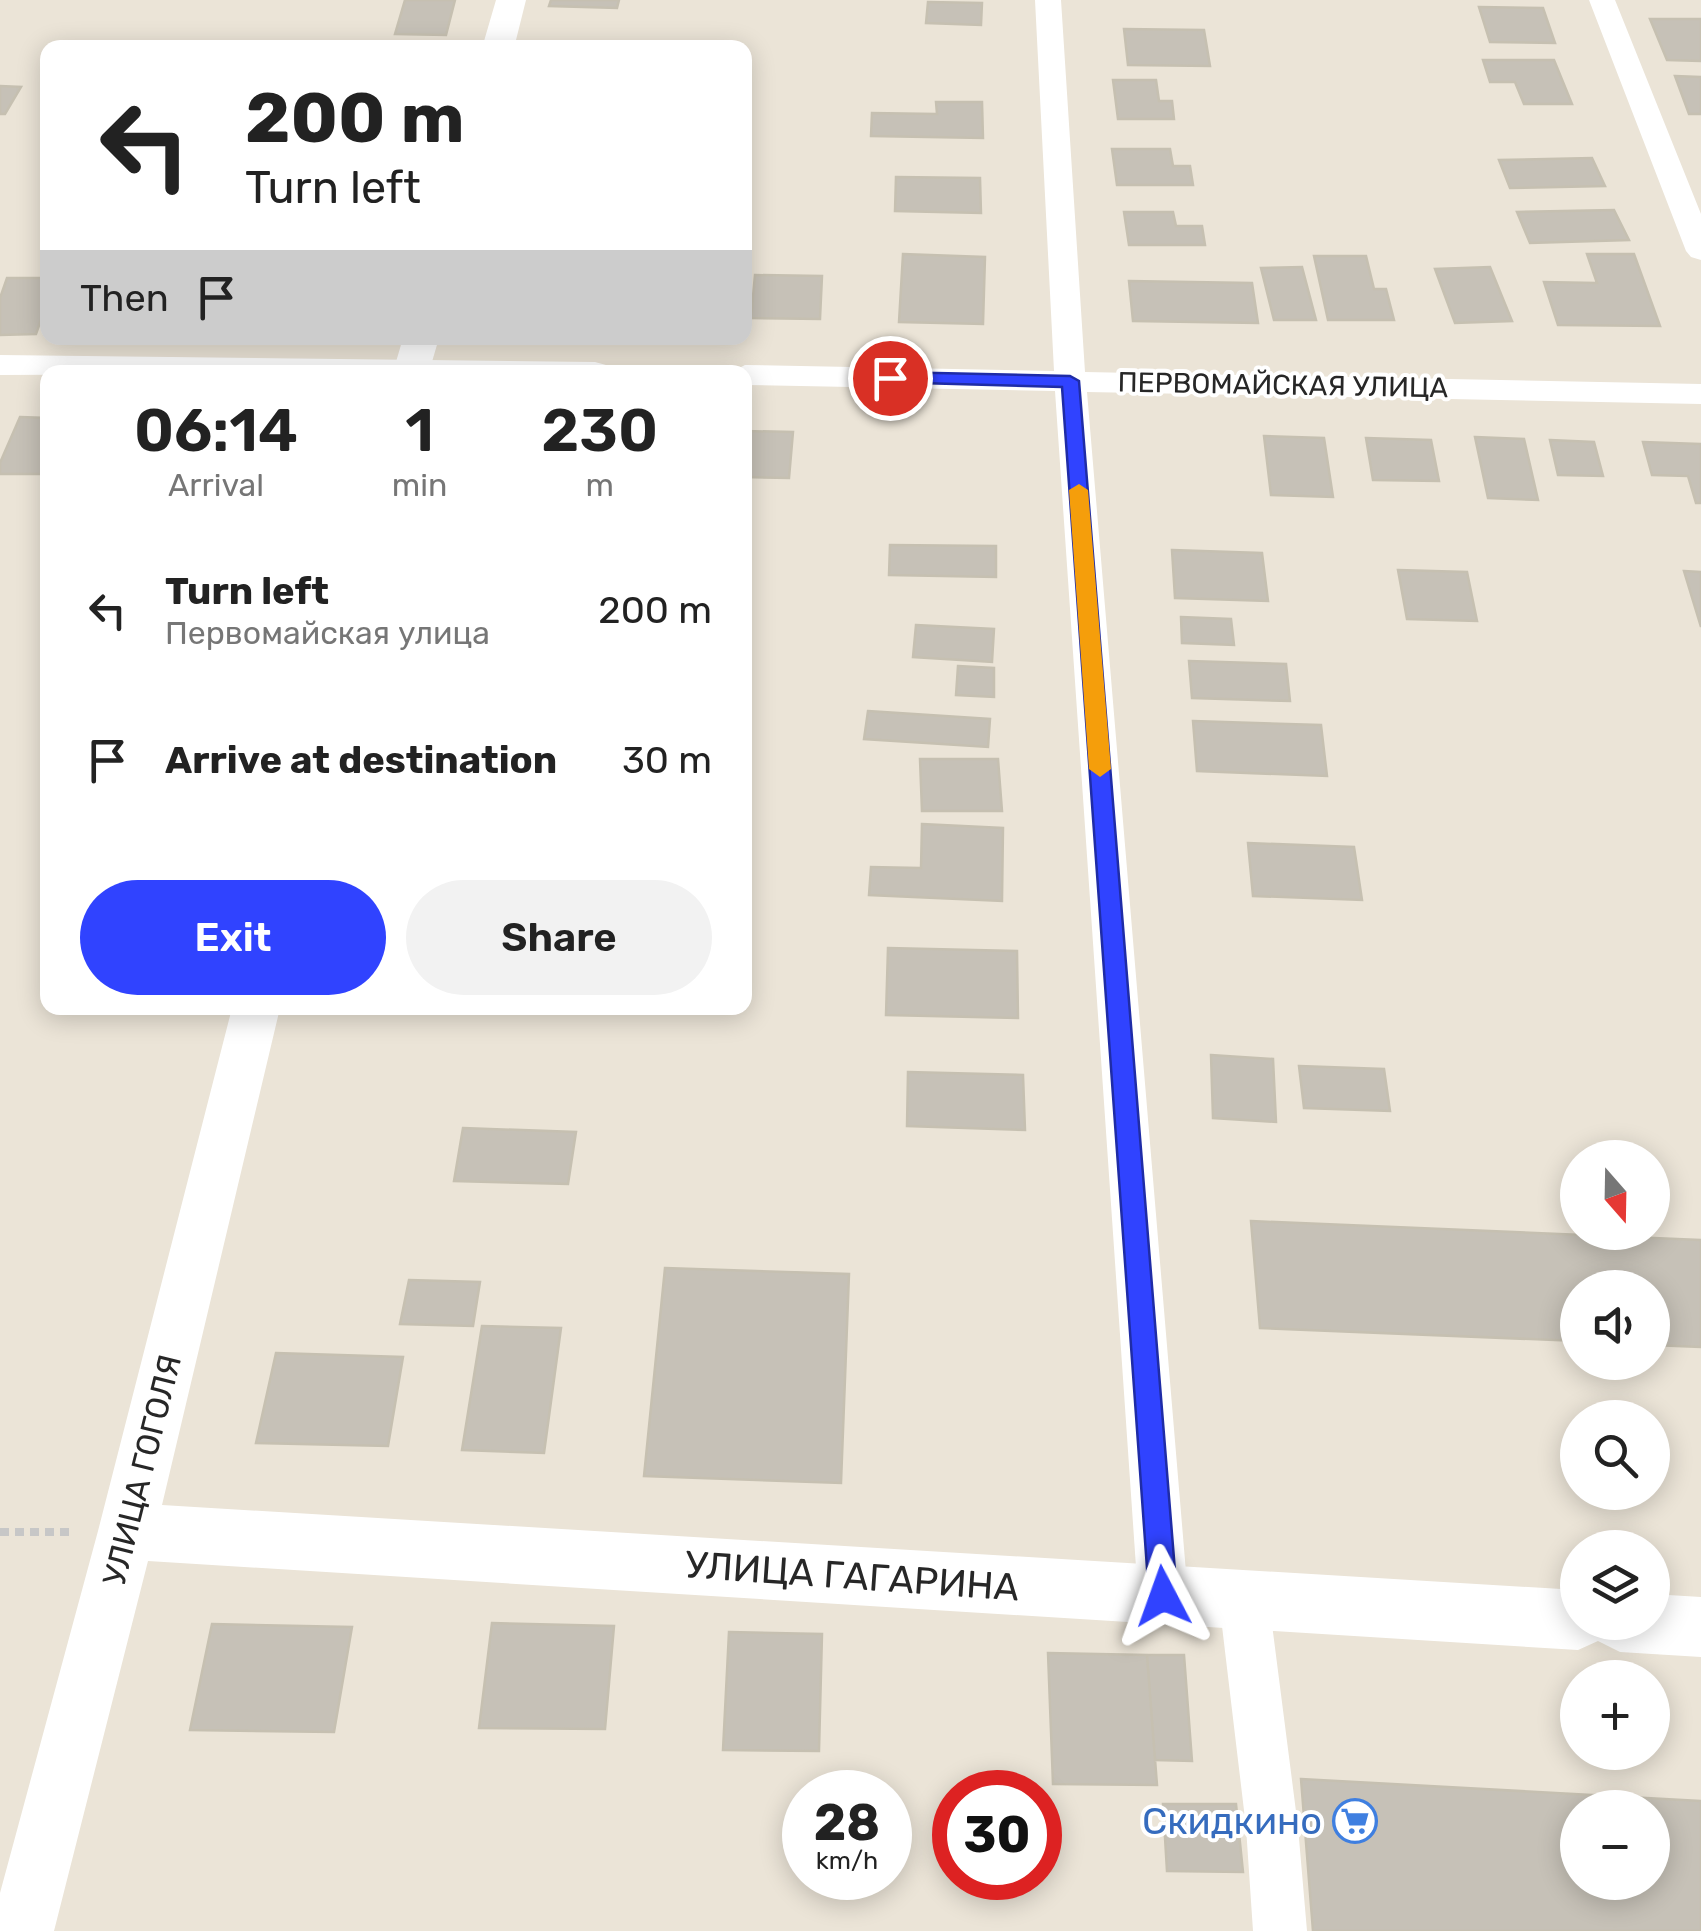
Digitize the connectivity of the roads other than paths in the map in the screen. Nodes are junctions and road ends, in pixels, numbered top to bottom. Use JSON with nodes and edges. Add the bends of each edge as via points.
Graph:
{"nodes":[{"id":1,"x":510,"y":0,"type":"edge"},
{"id":2,"x":1048,"y":0,"type":"edge"},
{"id":3,"x":1602,"y":0,"type":"edge"},
{"id":4,"x":500,"y":40,"type":"edge"},
{"id":5,"x":1701,"y":252,"type":"edge"},
{"id":6,"x":415,"y":360,"type":"edge"},
{"id":7,"x":0,"y":365,"type":"edge"},
{"id":8,"x":490,"y":365,"type":"edge"},
{"id":9,"x":752,"y":375,"type":"edge"},
{"id":10,"x":1070,"y":381,"type":"junction"},
{"id":11,"x":1701,"y":394,"type":"edge"},
{"id":12,"x":254,"y":1015,"type":"edge"},
{"id":13,"x":128,"y":1531,"type":"junction"},
{"id":14,"x":1163,"y":1596,"type":"junction"},
{"id":15,"x":1244,"y":1601,"type":"junction"},
{"id":16,"x":1560,"y":1619,"type":"edge"},
{"id":17,"x":1670,"y":1625,"type":"edge"},
{"id":18,"x":1701,"y":1627,"type":"edge"},
{"id":19,"x":22,"y":1931,"type":"edge"},
{"id":20,"x":1280,"y":1931,"type":"edge"}],
"edges":[{"from":1,"to":4,"type":"street"},
{"from":2,"to":10,"type":"street"},
{"from":3,"to":5,"type":"street"},
{"from":6,"to":7,"type":"street"},
{"from":6,"to":8,"type":"street"},
{"from":9,"to":10,"type":"street","name":"ПЕРВОМАЙСКАЯ УЛИЦА"},
{"from":10,"to":11,"type":"street","name":"ПЕРВОМАЙСКАЯ УЛИЦА"},
{"from":10,"to":14,"type":"street"},
{"from":12,"to":13,"type":"street","name":"УЛИЦА ГОГОЛЯ"},
{"from":13,"to":14,"type":"street","name":"УЛИЦА ГАГАРИНА"},
{"from":13,"to":19,"type":"street","name":"УЛИЦА ГОГОЛЯ"},
{"from":14,"to":15,"type":"street","name":"УЛИЦА ГАГАРИНА"},
{"from":15,"to":16,"type":"street","name":"УЛИЦА ГАГАРИНА"},
{"from":15,"to":20,"type":"street"},
{"from":17,"to":18,"type":"street"}]}
